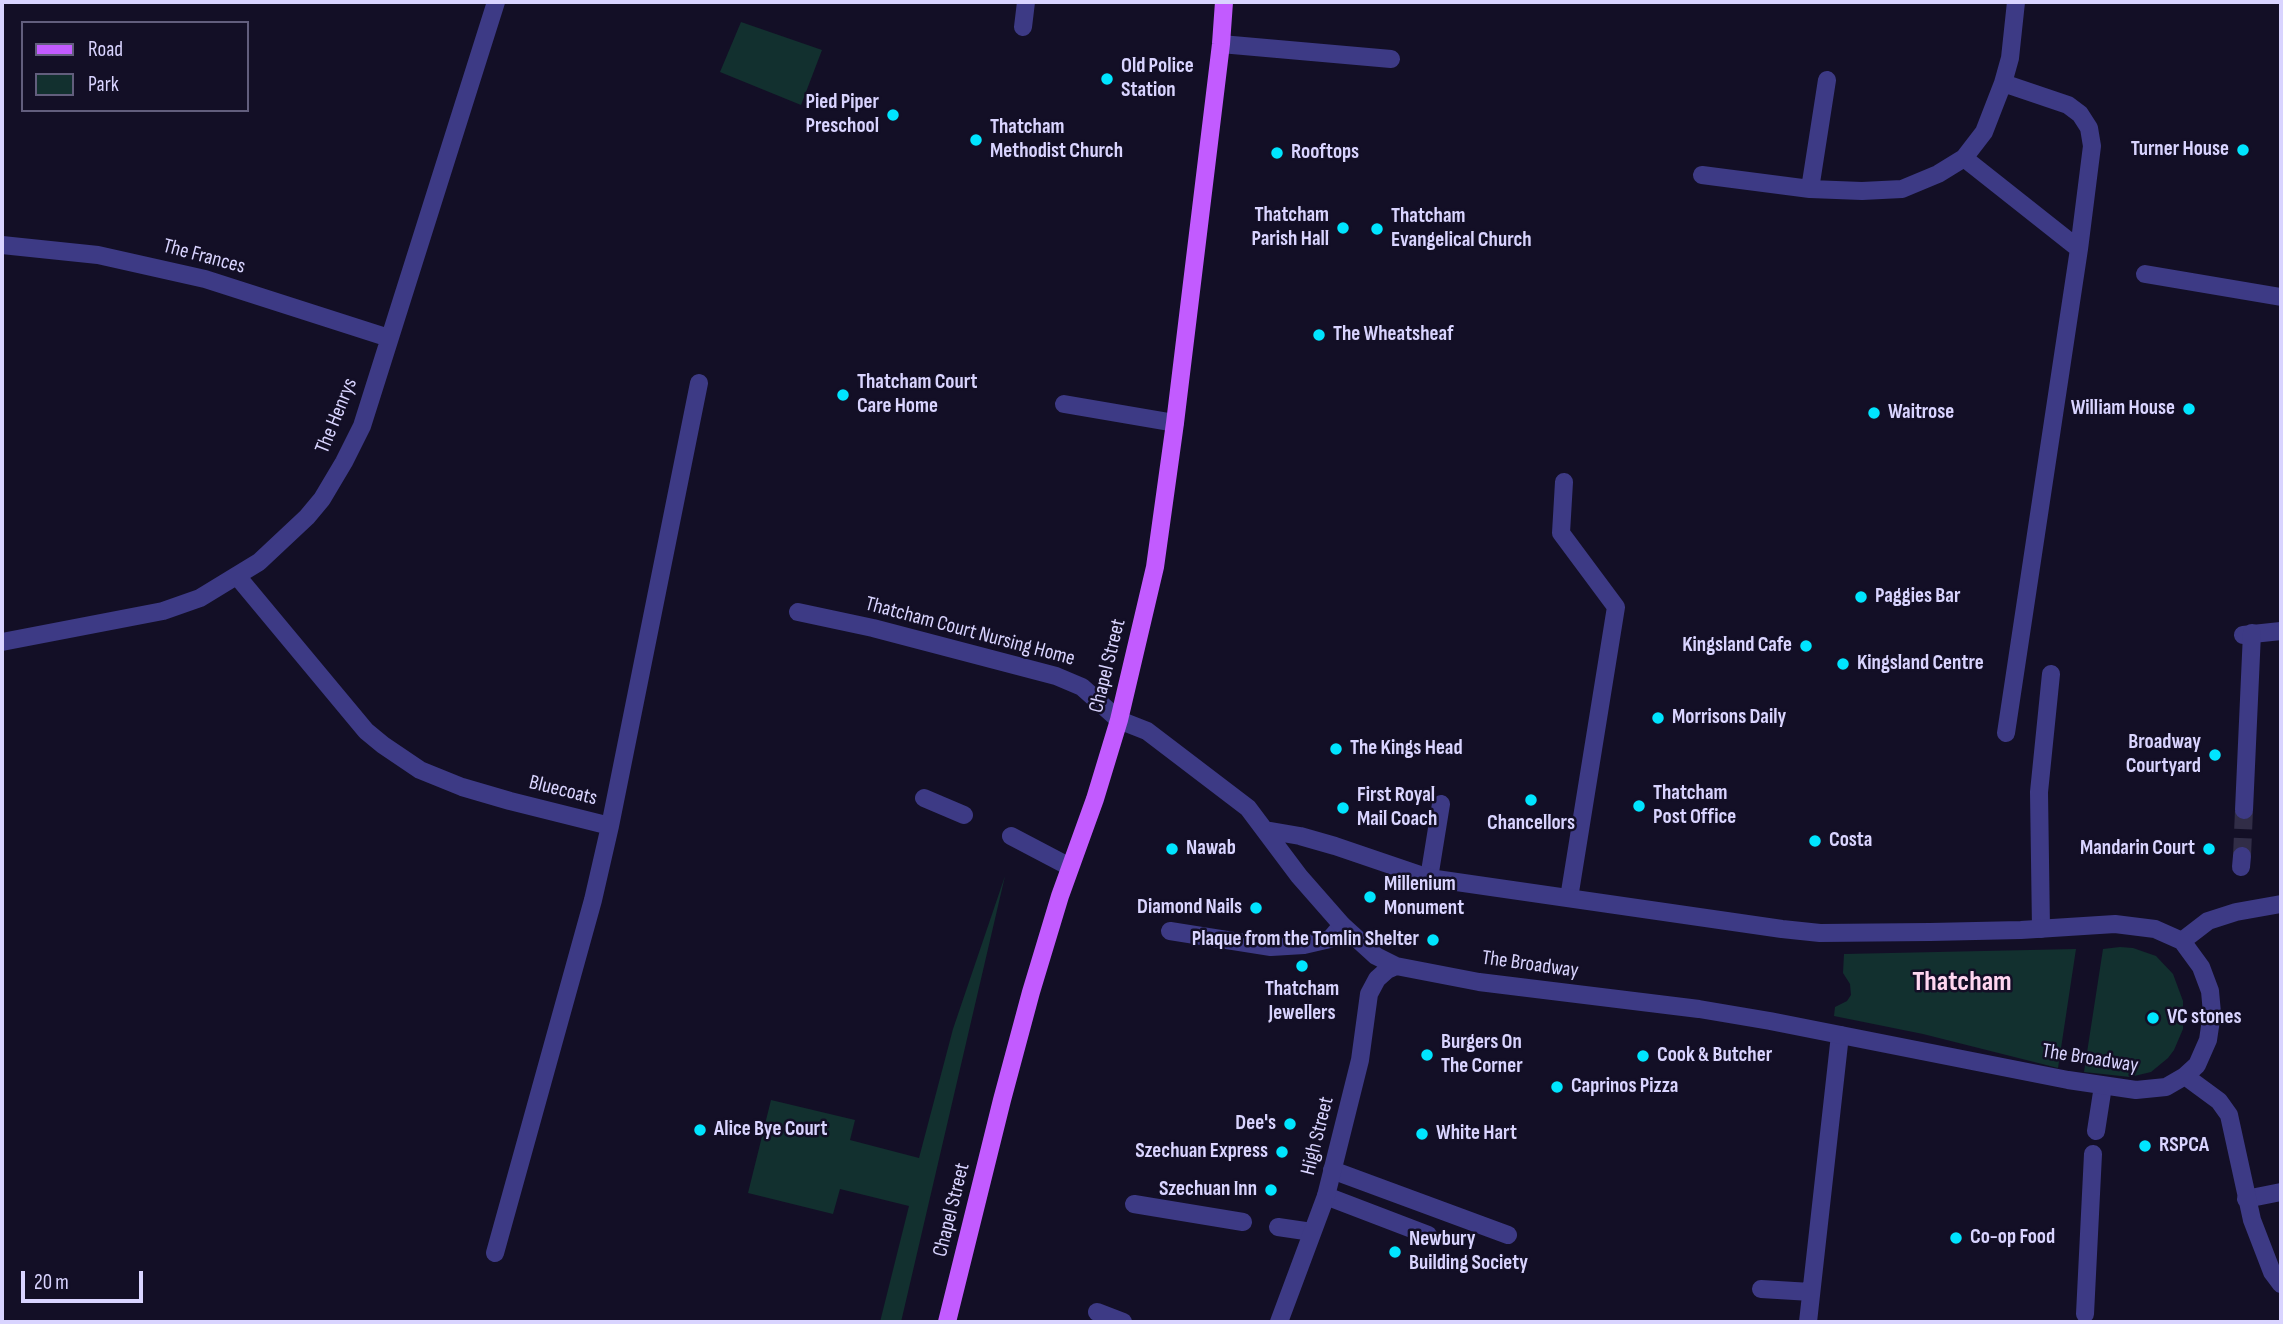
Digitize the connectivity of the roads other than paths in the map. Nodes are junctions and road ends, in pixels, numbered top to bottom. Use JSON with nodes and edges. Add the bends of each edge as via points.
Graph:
{"nodes":[{"id":1,"x":496,"y":2,"type":"edge"},
{"id":2,"x":1026,"y":2,"type":"edge"},
{"id":3,"x":1220,"y":2,"type":"edge"},
{"id":4,"x":2016,"y":2,"type":"edge"},
{"id":5,"x":1023,"y":27,"type":"dead end"},
{"id":6,"x":1221,"y":44,"type":"junction"},
{"id":7,"x":1391,"y":60,"type":"dead end"},
{"id":8,"x":1827,"y":80,"type":"dead end"},
{"id":9,"x":2003,"y":83,"type":"junction"},
{"id":10,"x":1964,"y":158,"type":"junction"},
{"id":11,"x":1702,"y":175,"type":"dead end"},
{"id":12,"x":1810,"y":189,"type":"junction"},
{"id":13,"x":2,"y":245,"type":"edge"},
{"id":14,"x":2079,"y":249,"type":"junction"},
{"id":15,"x":2145,"y":274,"type":"dead end"},
{"id":16,"x":2281,"y":297,"type":"edge"},
{"id":17,"x":389,"y":338,"type":"junction"},
{"id":18,"x":699,"y":383,"type":"dead end"},
{"id":19,"x":1064,"y":404,"type":"dead end"},
{"id":20,"x":1175,"y":423,"type":"junction"},
{"id":21,"x":1564,"y":482,"type":"dead end"},
{"id":22,"x":237,"y":576,"type":"junction"},
{"id":23,"x":798,"y":612,"type":"dead end"},
{"id":24,"x":2281,"y":631,"type":"edge"},
{"id":25,"x":2,"y":642,"type":"edge"},
{"id":26,"x":2051,"y":674,"type":"dead end"},
{"id":27,"x":1119,"y":720,"type":"junction"},
{"id":28,"x":2006,"y":733,"type":"dead end"},
{"id":29,"x":924,"y":798,"type":"dead end"},
{"id":30,"x":1441,"y":804,"type":"dead end"},
{"id":31,"x":2244,"y":810,"type":"tunnel mouth"},
{"id":32,"x":964,"y":815,"type":"dead end"},
{"id":33,"x":611,"y":826,"type":"junction"},
{"id":34,"x":1265,"y":830,"type":"junction"},
{"id":35,"x":1011,"y":835,"type":"dead end"},
{"id":36,"x":1070,"y":867,"type":"junction"},
{"id":37,"x":1429,"y":878,"type":"junction"},
{"id":38,"x":1569,"y":898,"type":"junction"},
{"id":39,"x":2281,"y":904,"type":"edge"},
{"id":40,"x":1342,"y":925,"type":"junction"},
{"id":41,"x":2041,"y":929,"type":"junction"},
{"id":42,"x":1170,"y":931,"type":"dead end"},
{"id":43,"x":2182,"y":941,"type":"junction"},
{"id":44,"x":1396,"y":966,"type":"junction"},
{"id":45,"x":1840,"y":1035,"type":"junction"},
{"id":46,"x":2185,"y":1076,"type":"junction"},
{"id":47,"x":2103,"y":1086,"type":"junction"},
{"id":48,"x":2096,"y":1131,"type":"dead end"},
{"id":49,"x":2093,"y":1154,"type":"dead end"},
{"id":50,"x":1332,"y":1170,"type":"junction"},
{"id":51,"x":2281,"y":1192,"type":"edge"},
{"id":52,"x":1326,"y":1196,"type":"junction"},
{"id":53,"x":2246,"y":1199,"type":"junction"},
{"id":54,"x":1134,"y":1204,"type":"dead end"},
{"id":55,"x":1243,"y":1222,"type":"dead end"},
{"id":56,"x":1278,"y":1227,"type":"dead end"},
{"id":57,"x":1312,"y":1233,"type":"junction"},
{"id":58,"x":1428,"y":1235,"type":"dead end"},
{"id":59,"x":1507,"y":1235,"type":"dead end"},
{"id":60,"x":495,"y":1253,"type":"dead end"},
{"id":61,"x":2281,"y":1284,"type":"edge"},
{"id":62,"x":1761,"y":1290,"type":"dead end"},
{"id":63,"x":1811,"y":1292,"type":"junction"},
{"id":64,"x":1097,"y":1312,"type":"dead end"},
{"id":65,"x":2085,"y":1314,"type":"dead end"},
{"id":66,"x":947,"y":1322,"type":"edge"},
{"id":67,"x":1123,"y":1322,"type":"edge"},
{"id":68,"x":1279,"y":1322,"type":"edge"},
{"id":69,"x":1808,"y":1322,"type":"edge"}],
"edges":[{"from":1,"to":17,"type":"street","name":"The Henrys"},
{"from":2,"to":5,"type":"street"},
{"from":3,"to":6,"type":"main road","name":"Chapel Street"},
{"from":4,"to":9,"type":"street"},
{"from":6,"to":7,"type":"street"},
{"from":6,"to":20,"type":"main road","name":"Chapel Street"},
{"from":8,"to":12,"type":"street"},
{"from":9,"to":10,"type":"street","via":[[1984,132]]},
{"from":9,"to":14,"type":"street","via":[[2068,105],[2089,128],[2092,146]]},
{"from":10,"to":12,"type":"street","via":[[1902,190]]},
{"from":10,"to":14,"type":"street"},
{"from":11,"to":12,"type":"street"},
{"from":13,"to":17,"type":"street","name":"The Frances","via":[[98,255],[205,279]]},
{"from":14,"to":28,"type":"street"},
{"from":15,"to":16,"type":"street"},
{"from":17,"to":22,"type":"street","name":"The Henrys","via":[[362,426],[322,499],[259,562]]},
{"from":18,"to":33,"type":"street"},
{"from":19,"to":20,"type":"street"},
{"from":20,"to":27,"type":"main road","name":"Chapel Street","via":[[1154,567]]},
{"from":21,"to":38,"type":"street","via":[[1561,533],[1616,607]]},
{"from":22,"to":25,"type":"street","name":"The Henrys","via":[[200,598],[163,611]]},
{"from":22,"to":33,"type":"street","name":"Bluecoats","via":[[366,731],[420,770],[462,787]]},
{"from":23,"to":27,"type":"street","name":"Thatcham Court Nursing Home","via":[[1056,676],[1082,687]]},
{"from":24,"to":31,"type":"street","via":[[2248,634]]},
{"from":26,"to":41,"type":"street","via":[[2039,792]]},
{"from":27,"to":34,"type":"street","name":"The Broadway","via":[[1147,731],[1183,757],[1248,808]]},
{"from":27,"to":36,"type":"main road","name":"Chapel Street"},
{"from":29,"to":32,"type":"street"},
{"from":30,"to":37,"type":"street"},
{"from":33,"to":60,"type":"street","name":"Bluecoats"},
{"from":34,"to":37,"type":"street","via":[[1335,846]]},
{"from":34,"to":40,"type":"street","name":"The Broadway"},
{"from":35,"to":36,"type":"street"},
{"from":36,"to":66,"type":"main road","name":"Chapel Street","via":[[1027,1006]]},
{"from":37,"to":38,"type":"street"},
{"from":38,"to":41,"type":"street","via":[[1821,933]]},
{"from":39,"to":43,"type":"street","via":[[2208,921]]},
{"from":40,"to":42,"type":"street","via":[[1330,939],[1272,947]]},
{"from":40,"to":44,"type":"street","name":"The Broadway","via":[[1376,956]]},
{"from":41,"to":43,"type":"street","via":[[2115,924],[2155,929]]},
{"from":43,"to":46,"type":"street","via":[[2201,967],[2212,1013],[2208,1040],[2197,1065]]},
{"from":44,"to":45,"type":"street","name":"The Broadway","via":[[1502,985],[1699,1009]]},
{"from":44,"to":50,"type":"street","name":"High Street","via":[[1377,979],[1369,994],[1360,1060]]},
{"from":45,"to":47,"type":"street","name":"The Broadway"},
{"from":45,"to":63,"type":"street"},
{"from":46,"to":47,"type":"street","name":"The Broadway","via":[[2153,1090]]},
{"from":46,"to":53,"type":"street","via":[[2219,1101],[2229,1115]]},
{"from":47,"to":48,"type":"street"},
{"from":49,"to":65,"type":"street"},
{"from":50,"to":52,"type":"street","name":"High Street"},
{"from":50,"to":59,"type":"street"},
{"from":51,"to":53,"type":"street"},
{"from":52,"to":57,"type":"street","name":"High Street"},
{"from":52,"to":58,"type":"street"},
{"from":53,"to":61,"type":"street","via":[[2264,1255]]},
{"from":54,"to":55,"type":"street"},
{"from":56,"to":57,"type":"street"},
{"from":57,"to":68,"type":"street","name":"High Street"},
{"from":62,"to":63,"type":"street"},
{"from":63,"to":69,"type":"street"},
{"from":64,"to":67,"type":"street"}]}
